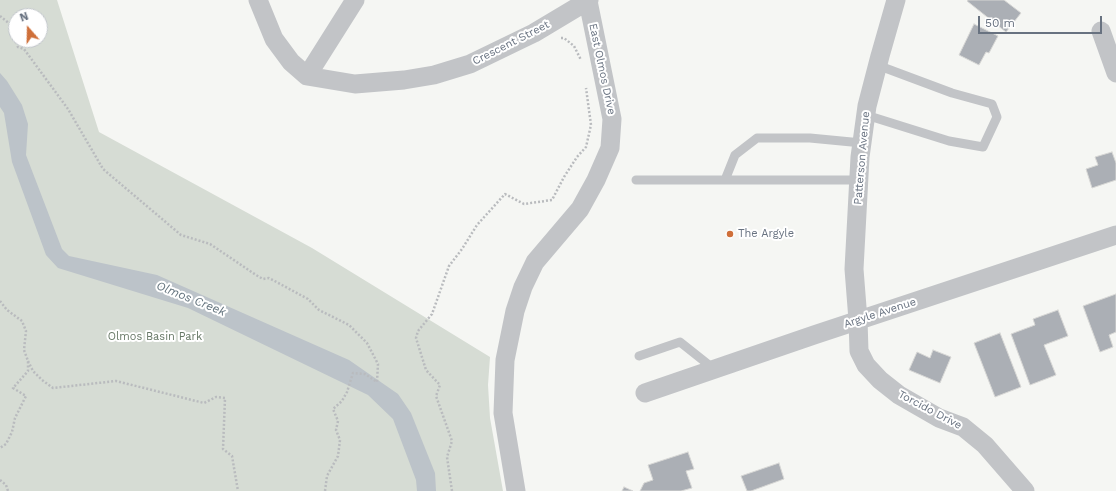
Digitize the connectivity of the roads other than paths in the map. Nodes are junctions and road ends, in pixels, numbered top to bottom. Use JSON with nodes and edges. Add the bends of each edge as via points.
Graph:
{"nodes":[{"id":1,"x":258,"y":0,"type":"edge"},
{"id":2,"x":356,"y":0,"type":"edge"},
{"id":3,"x":588,"y":0,"type":"edge"},
{"id":4,"x":896,"y":0,"type":"edge"},
{"id":5,"x":1101,"y":31,"type":"dead end"},
{"id":6,"x":877,"y":65,"type":"junction"},
{"id":7,"x":1116,"y":73,"type":"edge"},
{"id":8,"x":307,"y":76,"type":"junction"},
{"id":9,"x":866,"y":115,"type":"junction"},
{"id":10,"x":862,"y":143,"type":"junction"},
{"id":11,"x":636,"y":180,"type":"dead end"},
{"id":12,"x":725,"y":180,"type":"junction"},
{"id":13,"x":859,"y":180,"type":"junction"},
{"id":14,"x":1116,"y":235,"type":"edge"},
{"id":15,"x":858,"y":320,"type":"junction"},
{"id":16,"x":639,"y":356,"type":"dead end"},
{"id":17,"x":715,"y":369,"type":"junction"},
{"id":18,"x":646,"y":393,"type":"dead end"},
{"id":19,"x":516,"y":491,"type":"edge"},
{"id":20,"x":1025,"y":491,"type":"edge"}],
"edges":[{"from":1,"to":8,"type":"street","name":"Crescent Street","via":[[274,40],[290,62]]},
{"from":2,"to":8,"type":"street"},
{"from":3,"to":8,"type":"street","name":"Crescent Street","via":[[534,33],[470,64],[434,75],[354,84]]},
{"from":3,"to":19,"type":"street","name":"East Olmos Drive","via":[[612,119],[610,148],[580,209],[534,262],[515,311],[505,360],[503,413]]},
{"from":4,"to":6,"type":"street","name":"Patterson Avenue"},
{"from":5,"to":7,"type":"street"},
{"from":6,"to":9,"type":"street","name":"Patterson Avenue"},
{"from":6,"to":9,"type":"lane","via":[[952,93],[992,104],[997,117],[983,147],[949,141]]},
{"from":9,"to":10,"type":"street","name":"Patterson Avenue"},
{"from":10,"to":12,"type":"lane","via":[[810,138],[757,138],[735,155]]},
{"from":10,"to":13,"type":"street","name":"Patterson Avenue"},
{"from":11,"to":12,"type":"lane"},
{"from":12,"to":13,"type":"lane"},
{"from":13,"to":15,"type":"street","name":"Patterson Avenue","via":[[854,269]]},
{"from":14,"to":15,"type":"street","name":"Argyle Avenue"},
{"from":15,"to":17,"type":"street","name":"Argyle Avenue"},
{"from":15,"to":20,"type":"street","name":"Torcido Drive","via":[[859,351],[866,365],[880,380],[912,403],[939,418],[963,427],[985,445]]},
{"from":16,"to":17,"type":"lane","via":[[680,342]]},
{"from":17,"to":18,"type":"street","name":"Argyle Avenue"}]}
